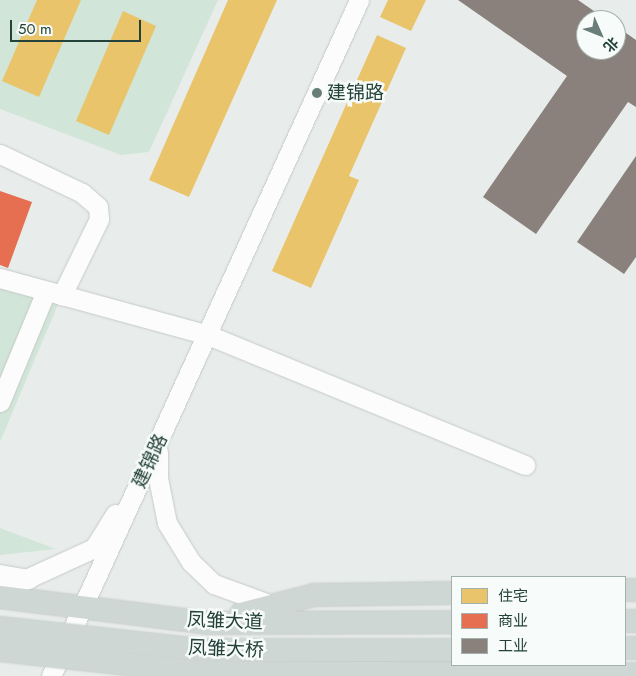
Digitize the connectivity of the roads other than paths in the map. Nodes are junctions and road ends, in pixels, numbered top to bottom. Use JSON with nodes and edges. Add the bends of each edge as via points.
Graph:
{"nodes":[{"id":1,"x":359,"y":0,"type":"edge"},
{"id":2,"x":0,"y":154,"type":"edge"},
{"id":3,"x":0,"y":278,"type":"edge"},
{"id":4,"x":54,"y":293,"type":"junction"},
{"id":5,"x":208,"y":335,"type":"junction"},
{"id":6,"x":0,"y":402,"type":"edge"},
{"id":7,"x":158,"y":445,"type":"junction"},
{"id":8,"x":525,"y":465,"type":"dead end"},
{"id":9,"x":0,"y":574,"type":"edge"},
{"id":10,"x":29,"y":579,"type":"junction"},
{"id":11,"x":0,"y":591,"type":"edge"},
{"id":12,"x":451,"y":593,"type":"edge"},
{"id":13,"x":0,"y":597,"type":"edge"},
{"id":14,"x":274,"y":606,"type":"junction"},
{"id":15,"x":83,"y":607,"type":"junction"},
{"id":16,"x":209,"y":622,"type":"junction"},
{"id":17,"x":451,"y":622,"type":"edge"},
{"id":18,"x":0,"y":628,"type":"edge"},
{"id":19,"x":0,"y":650,"type":"edge"},
{"id":20,"x":451,"y":650,"type":"edge"},
{"id":21,"x":636,"y":674,"type":"edge"},
{"id":22,"x":52,"y":676,"type":"edge"}],
"edges":[{"from":1,"to":5,"type":"street","name":"建锦路"},
{"from":2,"to":4,"type":"street","via":[[82,193],[98,207],[99,218]]},
{"from":3,"to":4,"type":"street"},
{"from":4,"to":5,"type":"street"},
{"from":4,"to":6,"type":"street"},
{"from":5,"to":7,"type":"street","name":"建锦路"},
{"from":5,"to":8,"type":"street"},
{"from":7,"to":10,"type":"street","via":[[94,548]]},
{"from":7,"to":14,"type":"street","via":[[158,478],[167,523],[191,562],[214,584]]},
{"from":7,"to":15,"type":"street","name":"建锦路"},
{"from":9,"to":10,"type":"street"},
{"from":10,"to":11,"type":"street"},
{"from":12,"to":14,"type":"main road","via":[[314,595]]},
{"from":13,"to":15,"type":"main road","name":"凤雏大道"},
{"from":14,"to":16,"type":"main road"},
{"from":15,"to":16,"type":"main road","name":"凤雏大道"},
{"from":15,"to":22,"type":"street","name":"建锦路"},
{"from":16,"to":17,"type":"main road","name":"凤雏大道"},
{"from":18,"to":20,"type":"main road","name":"凤雏大桥","bridge":true,"via":[[204,650]]},
{"from":19,"to":21,"type":"main road","name":"凤雏大桥","bridge":true,"via":[[200,672]]}]}
